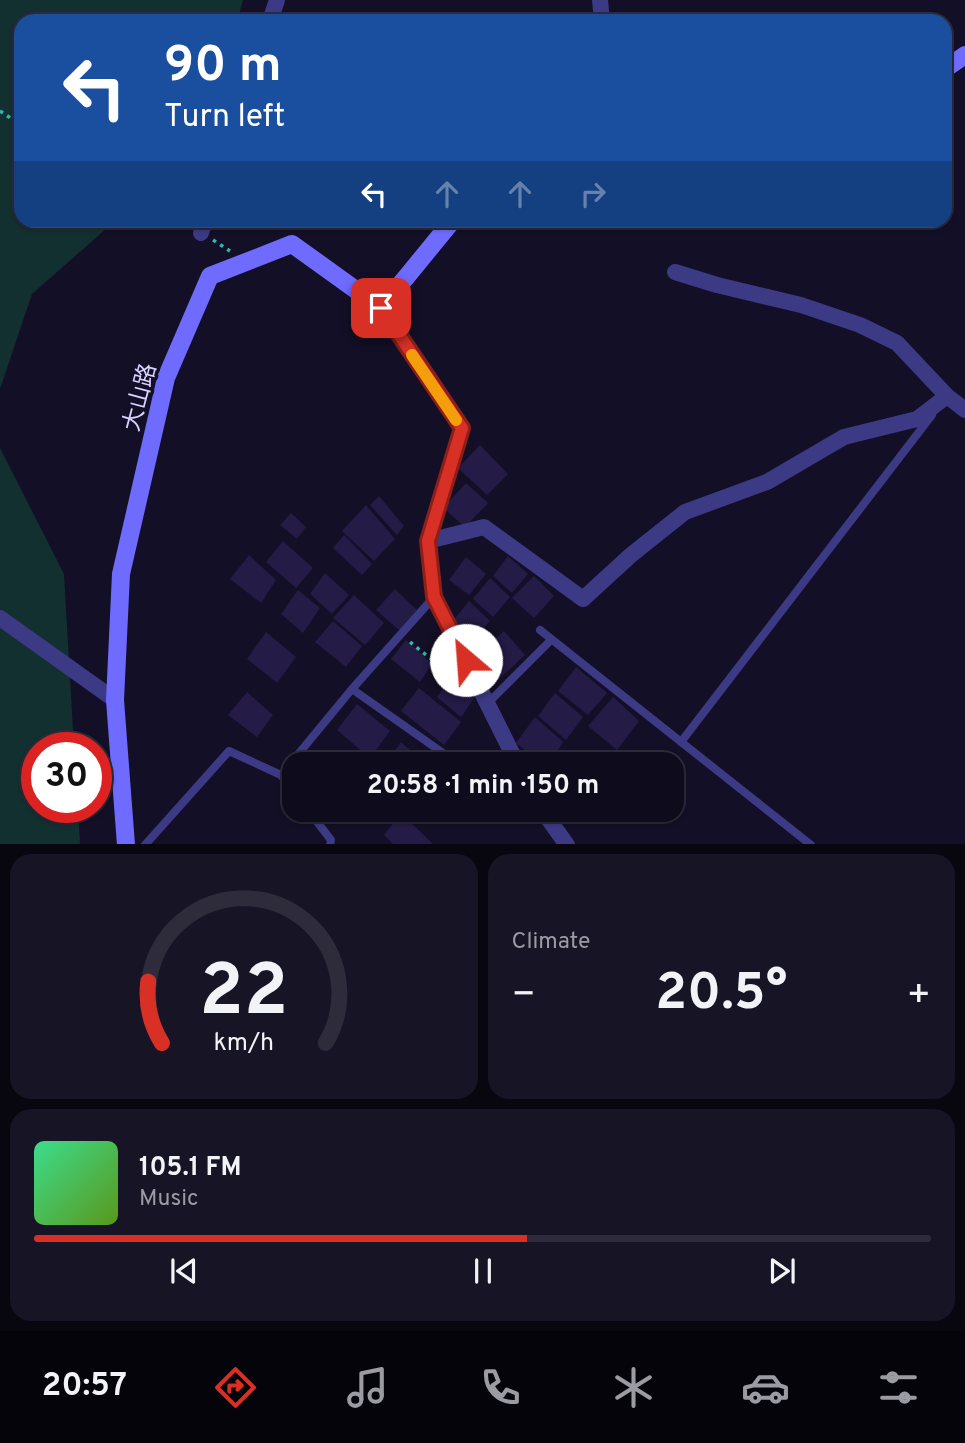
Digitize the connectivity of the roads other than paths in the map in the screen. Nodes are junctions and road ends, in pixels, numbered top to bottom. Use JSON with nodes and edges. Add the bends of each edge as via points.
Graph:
{"nodes":[{"id":1,"x":446,"y":228,"type":"edge"},
{"id":2,"x":676,"y":272,"type":"dead end"},
{"id":3,"x":381,"y":308,"type":"junction"},
{"id":4,"x":947,"y":396,"type":"junction"},
{"id":5,"x":965,"y":410,"type":"edge"},
{"id":6,"x":428,"y":541,"type":"junction"},
{"id":7,"x":434,"y":597,"type":"junction"},
{"id":8,"x":0,"y":618,"type":"edge"},
{"id":9,"x":540,"y":630,"type":"dead end"},
{"id":10,"x":551,"y":639,"type":"junction"},
{"id":11,"x":352,"y":689,"type":"junction"},
{"id":12,"x":115,"y":700,"type":"junction"},
{"id":13,"x":488,"y":703,"type":"junction"},
{"id":14,"x":681,"y":742,"type":"junction"},
{"id":15,"x":442,"y":752,"type":"edge"},
{"id":16,"x":512,"y":752,"type":"edge"},
{"id":17,"x":281,"y":775,"type":"joint"},
{"id":18,"x":317,"y":822,"type":"edge"},
{"id":19,"x":551,"y":822,"type":"edge"},
{"id":20,"x":126,"y":844,"type":"edge"},
{"id":21,"x":146,"y":844,"type":"edge"},
{"id":22,"x":330,"y":844,"type":"edge"},
{"id":23,"x":566,"y":844,"type":"edge"},
{"id":24,"x":810,"y":844,"type":"edge"}],
"edges":[{"from":1,"to":3,"type":"street"},
{"from":2,"to":4,"type":"street","via":[[860,325],[897,343]]},
{"from":3,"to":6,"type":"street","via":[[462,428]]},
{"from":3,"to":12,"type":"street","name":"大山路","via":[[292,244],[210,276],[166,378],[121,574]]},
{"from":4,"to":5,"type":"street"},
{"from":4,"to":6,"type":"street","via":[[917,419],[844,437],[767,482],[685,512],[583,598],[484,527]]},
{"from":4,"to":14,"type":"lane"},
{"from":6,"to":7,"type":"street"},
{"from":7,"to":11,"type":"lane"},
{"from":7,"to":13,"type":"street"},
{"from":8,"to":12,"type":"street"},
{"from":9,"to":10,"type":"lane"},
{"from":10,"to":13,"type":"lane"},
{"from":10,"to":14,"type":"lane"},
{"from":11,"to":15,"type":"lane"},
{"from":11,"to":17,"type":"lane"},
{"from":12,"to":20,"type":"street","name":"大山路"},
{"from":13,"to":16,"type":"street"},
{"from":14,"to":24,"type":"lane"},
{"from":17,"to":21,"type":"lane","via":[[229,751]]},
{"from":18,"to":22,"type":"lane"},
{"from":19,"to":23,"type":"street"}]}
